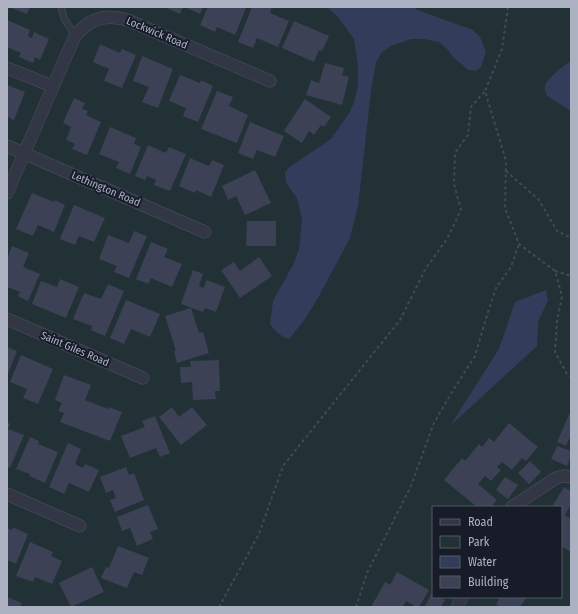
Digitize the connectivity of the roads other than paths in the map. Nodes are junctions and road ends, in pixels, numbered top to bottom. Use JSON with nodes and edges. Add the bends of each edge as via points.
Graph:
{"nodes":[{"id":1,"x":61,"y":7,"type":"edge"},
{"id":2,"x":75,"y":36,"type":"junction"},
{"id":3,"x":7,"y":68,"type":"edge"},
{"id":4,"x":270,"y":82,"type":"dead end"},
{"id":5,"x":52,"y":86,"type":"junction"},
{"id":6,"x":7,"y":146,"type":"edge"},
{"id":7,"x":24,"y":154,"type":"junction"},
{"id":8,"x":7,"y":193,"type":"edge"},
{"id":9,"x":205,"y":232,"type":"dead end"},
{"id":10,"x":7,"y":319,"type":"edge"},
{"id":11,"x":143,"y":378,"type":"dead end"},
{"id":12,"x":571,"y":477,"type":"edge"},
{"id":13,"x":7,"y":494,"type":"edge"},
{"id":14,"x":514,"y":506,"type":"edge"},
{"id":15,"x":80,"y":526,"type":"dead end"},
{"id":16,"x":462,"y":598,"type":"edge"},
{"id":17,"x":457,"y":607,"type":"edge"}],
"edges":[{"from":1,"to":2,"type":"lane","via":[[64,18]]},
{"from":2,"to":4,"type":"street","name":"Lockwick Road","via":[[92,21],[100,18],[122,18]]},
{"from":2,"to":5,"type":"street","name":"Lockwick Road"},
{"from":3,"to":5,"type":"street"},
{"from":5,"to":7,"type":"street","name":"Lockwick Road"},
{"from":6,"to":7,"type":"street","name":"Lethington Road"},
{"from":7,"to":8,"type":"street"},
{"from":7,"to":9,"type":"street","name":"Lethington Road"},
{"from":10,"to":11,"type":"street","name":"Saint Giles Road"},
{"from":12,"to":14,"type":"street","via":[[556,478]]},
{"from":13,"to":15,"type":"street"},
{"from":16,"to":17,"type":"street"}]}
